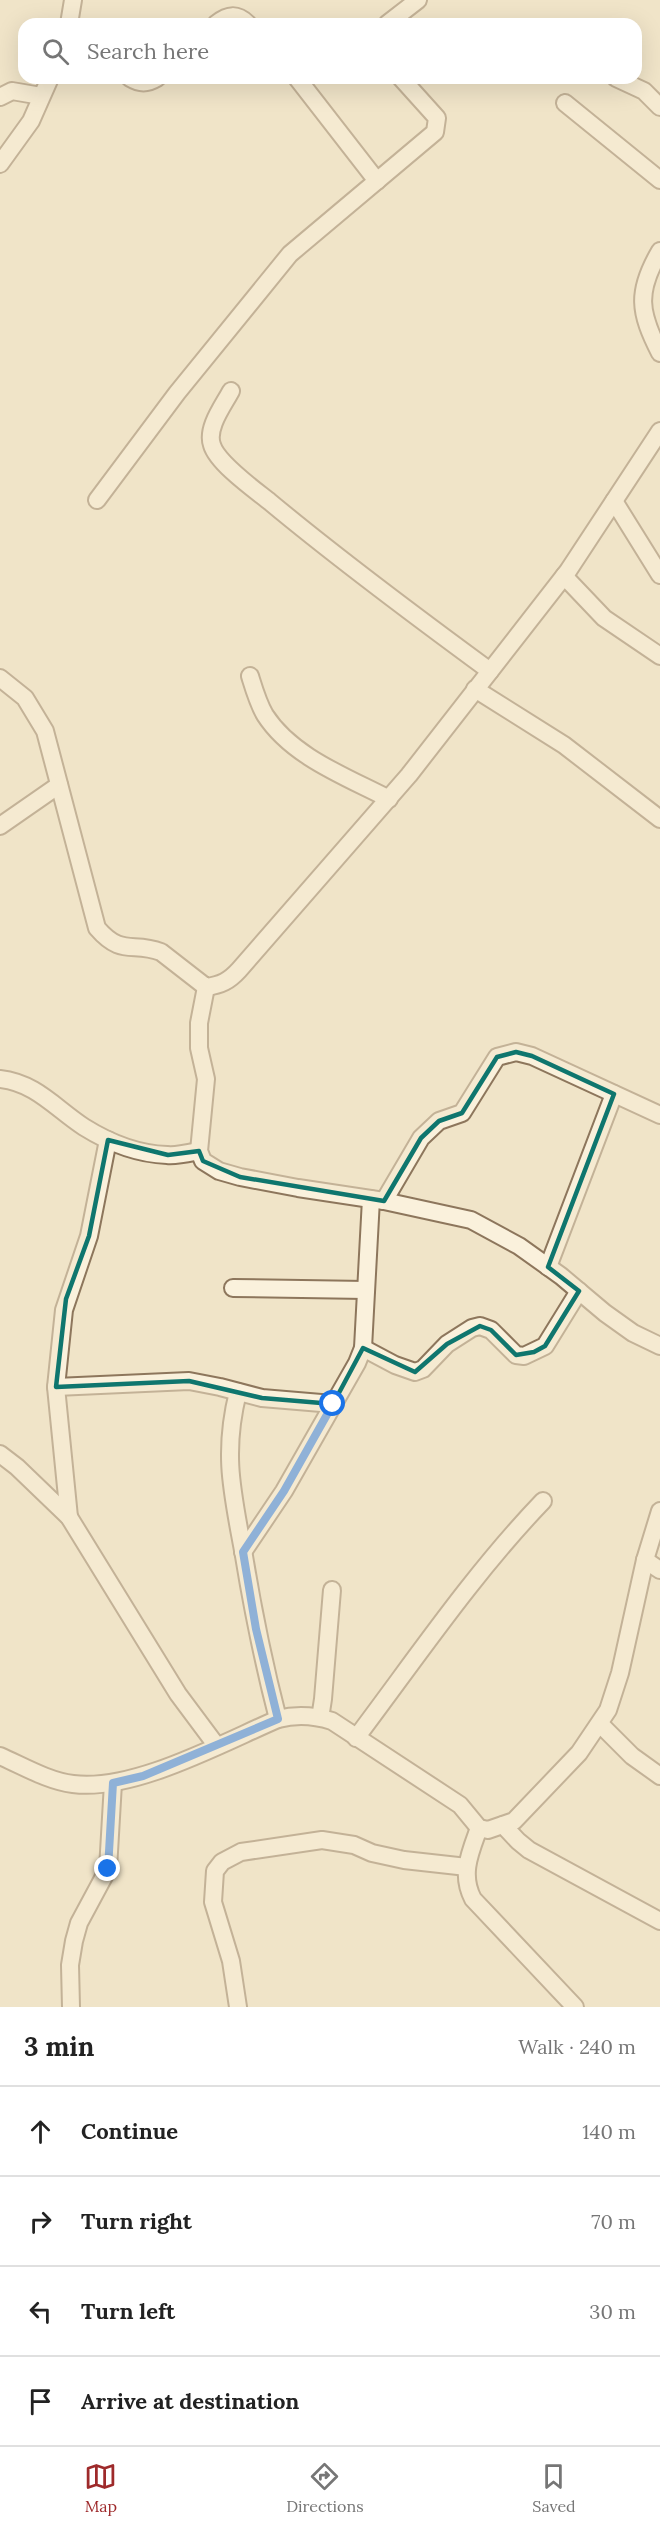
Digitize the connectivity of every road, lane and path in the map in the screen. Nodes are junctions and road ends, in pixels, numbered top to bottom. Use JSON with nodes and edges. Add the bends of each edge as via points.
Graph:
{"nodes":[{"id":1,"x":73,"y":0,"type":"edge"},
{"id":2,"x":418,"y":0,"type":"edge"},
{"id":3,"x":70,"y":18,"type":"edge"},
{"id":4,"x":226,"y":18,"type":"edge"},
{"id":5,"x":240,"y":18,"type":"edge"},
{"id":6,"x":393,"y":18,"type":"edge"},
{"id":7,"x":47,"y":84,"type":"edge"},
{"id":8,"x":302,"y":84,"type":"edge"},
{"id":9,"x":406,"y":84,"type":"edge"},
{"id":10,"x":629,"y":84,"type":"edge"},
{"id":11,"x":41,"y":96,"type":"junction"},
{"id":12,"x":0,"y":97,"type":"edge"},
{"id":13,"x":565,"y":103,"type":"dead end"},
{"id":14,"x":659,"y":103,"type":"edge"},
{"id":15,"x":0,"y":164,"type":"edge"},
{"id":16,"x":369,"y":170,"type":"junction"},
{"id":17,"x":660,"y":180,"type":"edge"},
{"id":18,"x":660,"y":251,"type":"edge"},
{"id":19,"x":660,"y":353,"type":"edge"},
{"id":20,"x":231,"y":391,"type":"dead end"},
{"id":21,"x":660,"y":431,"type":"edge"},
{"id":22,"x":97,"y":500,"type":"dead end"},
{"id":23,"x":614,"y":501,"type":"junction"},
{"id":24,"x":660,"y":575,"type":"edge"},
{"id":25,"x":564,"y":576,"type":"junction"},
{"id":26,"x":660,"y":656,"type":"edge"},
{"id":27,"x":490,"y":671,"type":"junction"},
{"id":28,"x":250,"y":676,"type":"dead end"},
{"id":29,"x":0,"y":678,"type":"edge"},
{"id":30,"x":476,"y":689,"type":"junction"},
{"id":31,"x":59,"y":784,"type":"junction"},
{"id":32,"x":389,"y":799,"type":"junction"},
{"id":33,"x":660,"y":819,"type":"edge"},
{"id":34,"x":0,"y":826,"type":"edge"},
{"id":35,"x":206,"y":987,"type":"junction"},
{"id":36,"x":0,"y":1079,"type":"edge"},
{"id":37,"x":614,"y":1094,"type":"junction"},
{"id":38,"x":660,"y":1115,"type":"edge"},
{"id":39,"x":108,"y":1140,"type":"junction"},
{"id":40,"x":199,"y":1151,"type":"junction"},
{"id":41,"x":377,"y":1200,"type":"junction"},
{"id":42,"x":548,"y":1267,"type":"junction"},
{"id":43,"x":233,"y":1288,"type":"dead end"},
{"id":44,"x":366,"y":1290,"type":"junction"},
{"id":45,"x":579,"y":1291,"type":"junction"},
{"id":46,"x":660,"y":1346,"type":"edge"},
{"id":47,"x":363,"y":1348,"type":"junction"},
{"id":48,"x":56,"y":1387,"type":"junction"},
{"id":49,"x":238,"y":1392,"type":"junction"},
{"id":50,"x":333,"y":1404,"type":"junction"},
{"id":51,"x":0,"y":1454,"type":"edge"},
{"id":52,"x":543,"y":1501,"type":"dead end"},
{"id":53,"x":660,"y":1511,"type":"edge"},
{"id":54,"x":69,"y":1517,"type":"junction"},
{"id":55,"x":243,"y":1552,"type":"junction"},
{"id":56,"x":645,"y":1560,"type":"junction"},
{"id":57,"x":660,"y":1570,"type":"edge"},
{"id":58,"x":332,"y":1590,"type":"dead end"},
{"id":59,"x":318,"y":1716,"type":"junction"},
{"id":60,"x":278,"y":1719,"type":"junction"},
{"id":61,"x":600,"y":1724,"type":"junction"},
{"id":62,"x":356,"y":1738,"type":"junction"},
{"id":63,"x":216,"y":1745,"type":"junction"},
{"id":64,"x":0,"y":1756,"type":"edge"},
{"id":65,"x":660,"y":1776,"type":"edge"},
{"id":66,"x":113,"y":1783,"type":"junction"},
{"id":67,"x":503,"y":1825,"type":"junction"},
{"id":68,"x":479,"y":1828,"type":"junction"},
{"id":69,"x":467,"y":1867,"type":"junction"},
{"id":70,"x":660,"y":1921,"type":"edge"},
{"id":71,"x":71,"y":2007,"type":"edge"},
{"id":72,"x":238,"y":2007,"type":"edge"},
{"id":73,"x":575,"y":2007,"type":"edge"}],
"edges":[{"from":1,"to":3,"type":"street"},
{"from":2,"to":6,"type":"street"},
{"from":4,"to":5,"type":"street"},
{"from":7,"to":11,"type":"street"},
{"from":8,"to":16,"type":"street"},
{"from":9,"to":16,"type":"street","via":[[437,118],[438,126],[435,132]]},
{"from":10,"to":14,"type":"street"},
{"from":11,"to":12,"type":"street","via":[[12,91]]},
{"from":11,"to":15,"type":"street","via":[[31,121]]},
{"from":13,"to":17,"type":"street"},
{"from":16,"to":22,"type":"street","via":[[290,254],[177,393]]},
{"from":18,"to":19,"type":"street","via":[[643,290],[646,319]]},
{"from":20,"to":27,"type":"street","via":[[210,436],[221,459],[358,574]]},
{"from":21,"to":23,"type":"street"},
{"from":23,"to":24,"type":"street"},
{"from":23,"to":25,"type":"street"},
{"from":25,"to":26,"type":"street","via":[[604,618]]},
{"from":25,"to":27,"type":"street"},
{"from":27,"to":30,"type":"street"},
{"from":28,"to":32,"type":"street","via":[[264,714],[289,742]]},
{"from":29,"to":31,"type":"street","via":[[25,698],[45,731]]},
{"from":30,"to":32,"type":"street"},
{"from":30,"to":33,"type":"street","via":[[564,745]]},
{"from":31,"to":34,"type":"street"},
{"from":31,"to":35,"type":"street","via":[[97,928],[118,946],[161,952]]},
{"from":32,"to":35,"type":"street","via":[[239,970],[219,986]]},
{"from":35,"to":40,"type":"street","via":[[199,1023],[199,1048],[206,1079]]},
{"from":36,"to":39,"type":"street","via":[[32,1088],[83,1127]]},
{"from":37,"to":38,"type":"street"},
{"from":37,"to":41,"type":"street","via":[[532,1056],[516,1052],[497,1057],[462,1113],[439,1121],[421,1138]]},
{"from":37,"to":42,"type":"street"},
{"from":39,"to":40,"type":"street","via":[[168,1155]]},
{"from":39,"to":48,"type":"street","via":[[89,1236],[66,1299]]},
{"from":40,"to":41,"type":"street","via":[[203,1161],[219,1171]]},
{"from":41,"to":42,"type":"street","via":[[471,1220]]},
{"from":41,"to":44,"type":"street"},
{"from":42,"to":45,"type":"street"},
{"from":43,"to":44,"type":"street"},
{"from":44,"to":47,"type":"street"},
{"from":45,"to":46,"type":"street","via":[[633,1333]]},
{"from":45,"to":47,"type":"street","via":[[545,1346],[524,1356],[480,1326],[455,1338],[415,1372]]},
{"from":47,"to":50,"type":"street"},
{"from":48,"to":49,"type":"street","via":[[189,1381]]},
{"from":48,"to":54,"type":"street"},
{"from":49,"to":50,"type":"street"},
{"from":49,"to":55,"type":"street","via":[[228,1452]]},
{"from":50,"to":55,"type":"street","via":[[284,1491]]},
{"from":51,"to":54,"type":"street"},
{"from":52,"to":62,"type":"street","via":[[507,1538],[451,1608]]},
{"from":53,"to":56,"type":"street"},
{"from":54,"to":63,"type":"street","via":[[178,1694]]},
{"from":55,"to":60,"type":"street","via":[[256,1629]]},
{"from":56,"to":57,"type":"street"},
{"from":56,"to":61,"type":"street","via":[[615,1692]]},
{"from":58,"to":59,"type":"street","via":[[323,1699]]},
{"from":59,"to":60,"type":"street"},
{"from":59,"to":62,"type":"street"},
{"from":60,"to":63,"type":"street"},
{"from":61,"to":65,"type":"street","via":[[632,1756]]},
{"from":61,"to":67,"type":"street","via":[[579,1753],[514,1821]]},
{"from":62,"to":68,"type":"street","via":[[460,1805]]},
{"from":63,"to":66,"type":"street","via":[[143,1776]]},
{"from":64,"to":66,"type":"street","via":[[57,1781],[74,1785]]},
{"from":66,"to":71,"type":"street","via":[[108,1869],[79,1923],[74,1941]]},
{"from":67,"to":68,"type":"street","via":[[488,1830]]},
{"from":67,"to":70,"type":"street","via":[[528,1850]]},
{"from":68,"to":69,"type":"street"},
{"from":69,"to":72,"type":"street","via":[[404,1860],[322,1839],[241,1852],[222,1862],[215,1871],[213,1902],[231,1961]]},
{"from":69,"to":73,"type":"street","via":[[466,1886],[474,1899]]}]}
